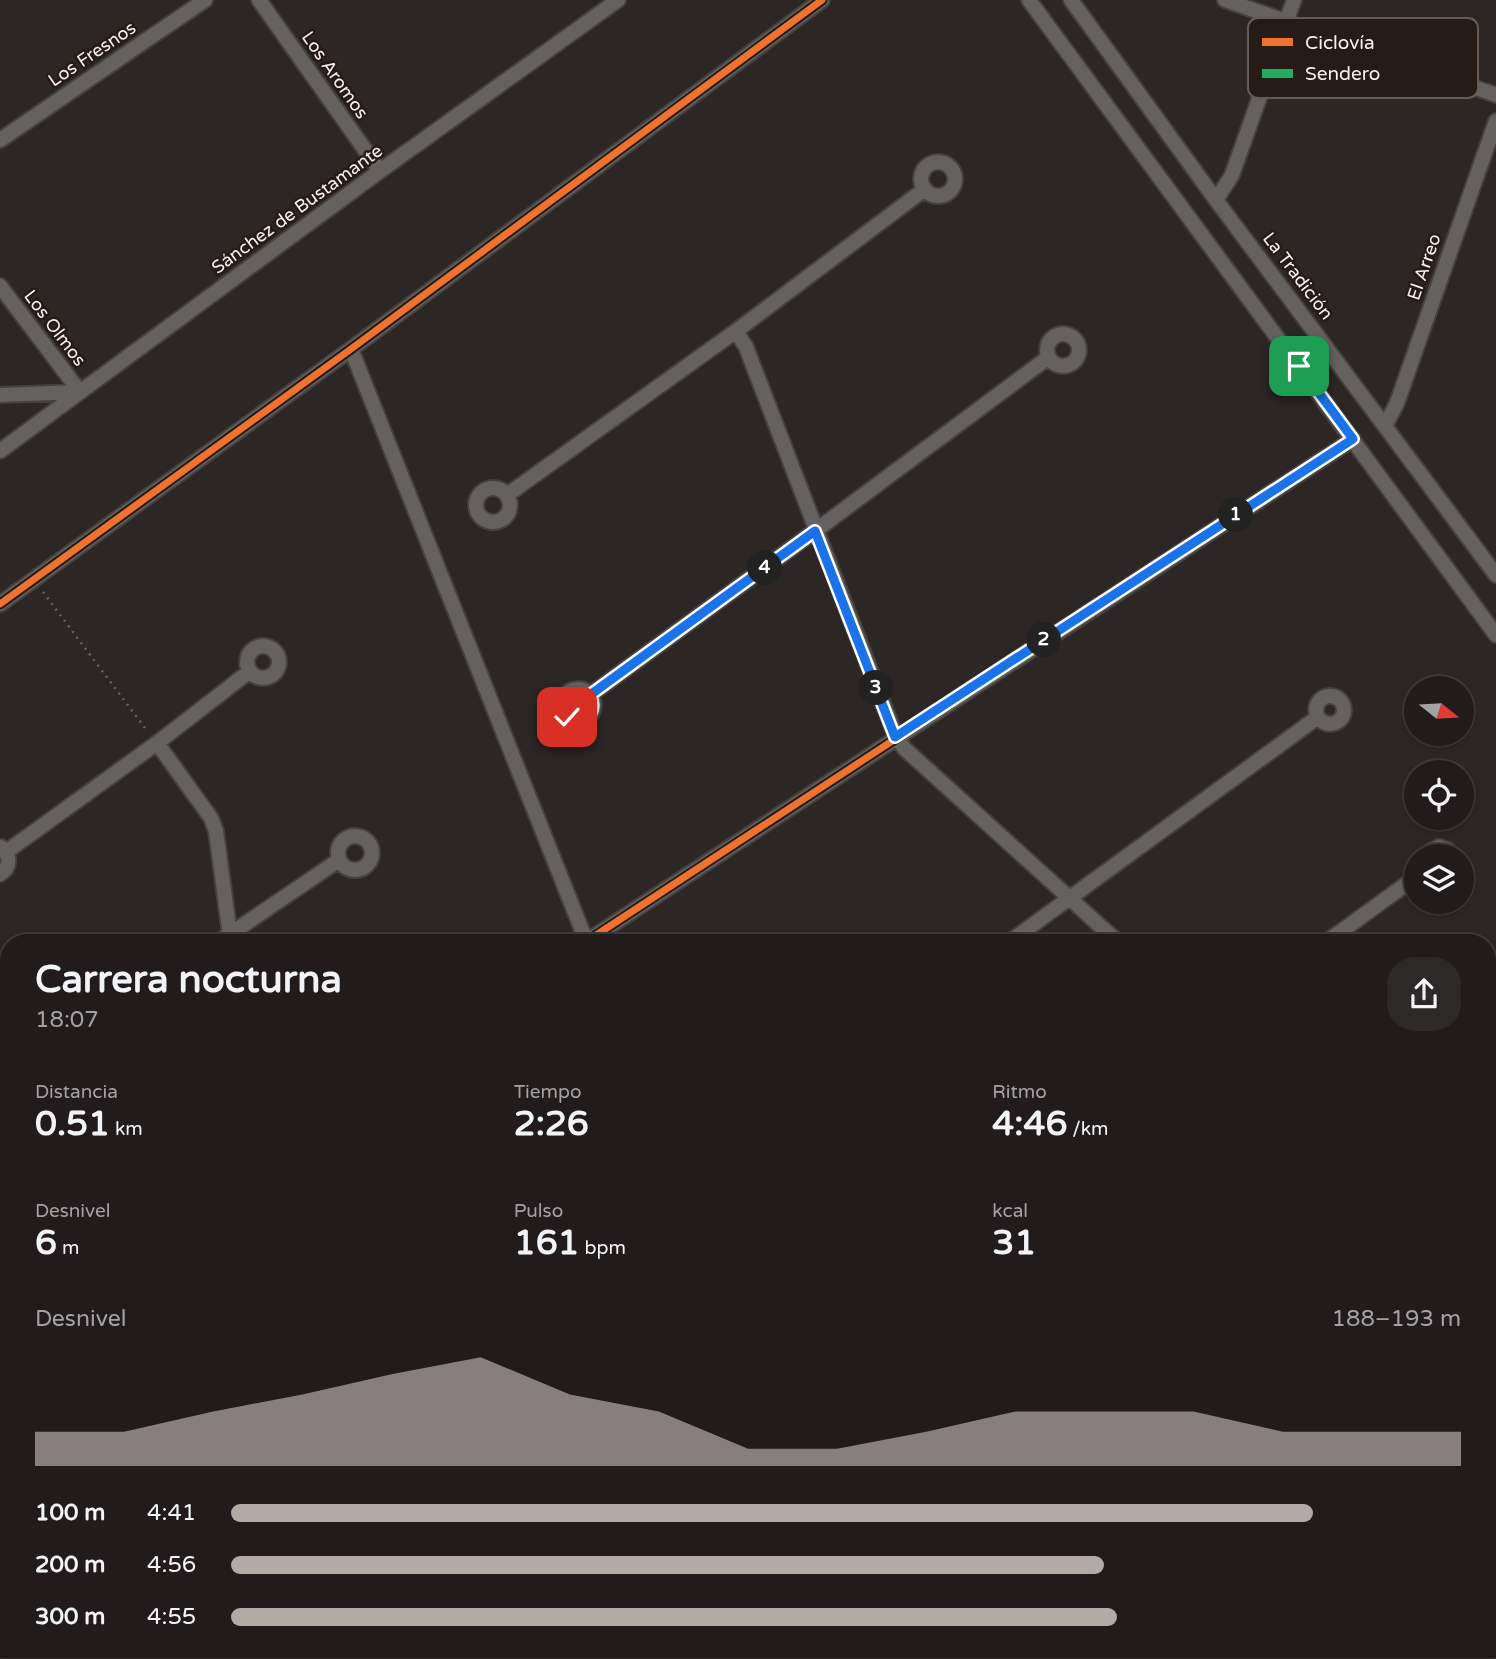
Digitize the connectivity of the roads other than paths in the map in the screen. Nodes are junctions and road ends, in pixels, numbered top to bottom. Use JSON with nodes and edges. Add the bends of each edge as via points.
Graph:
{"nodes":[{"id":1,"x":205,"y":0,"type":"edge"},
{"id":2,"x":259,"y":0,"type":"edge"},
{"id":3,"x":618,"y":0,"type":"edge"},
{"id":4,"x":822,"y":0,"type":"edge"},
{"id":5,"x":1030,"y":0,"type":"edge"},
{"id":6,"x":1071,"y":0,"type":"edge"},
{"id":7,"x":1224,"y":0,"type":"edge"},
{"id":8,"x":1294,"y":0,"type":"edge"},
{"id":9,"x":1275,"y":18,"type":"edge"},
{"id":10,"x":1287,"y":18,"type":"edge"},
{"id":11,"x":1478,"y":89,"type":"edge"},
{"id":12,"x":1496,"y":95,"type":"edge"},
{"id":13,"x":1259,"y":98,"type":"edge"},
{"id":14,"x":1496,"y":121,"type":"edge"},
{"id":15,"x":0,"y":140,"type":"edge"},
{"id":16,"x":380,"y":171,"type":"junction"},
{"id":17,"x":925,"y":189,"type":"dead end"},
{"id":18,"x":1216,"y":200,"type":"junction"},
{"id":19,"x":0,"y":286,"type":"edge"},
{"id":20,"x":736,"y":331,"type":"junction"},
{"id":21,"x":351,"y":349,"type":"junction"},
{"id":22,"x":1049,"y":357,"type":"dead end"},
{"id":23,"x":80,"y":392,"type":"junction"},
{"id":24,"x":0,"y":395,"type":"edge"},
{"id":25,"x":1385,"y":424,"type":"junction"},
{"id":26,"x":1353,"y":439,"type":"junction"},
{"id":27,"x":0,"y":451,"type":"edge"},
{"id":28,"x":508,"y":495,"type":"dead end"},
{"id":29,"x":815,"y":531,"type":"junction"},
{"id":30,"x":1496,"y":575,"type":"edge"},
{"id":31,"x":0,"y":604,"type":"edge"},
{"id":32,"x":1496,"y":635,"type":"edge"},
{"id":33,"x":250,"y":671,"type":"dead end"},
{"id":34,"x":590,"y":695,"type":"dead end"},
{"id":35,"x":1318,"y":718,"type":"dead end"},
{"id":36,"x":895,"y":737,"type":"junction"},
{"id":37,"x":157,"y":743,"type":"junction"},
{"id":38,"x":3,"y":849,"type":"edge"},
{"id":39,"x":339,"y":860,"type":"dead end"},
{"id":40,"x":0,"y":874,"type":"edge"},
{"id":41,"x":1404,"y":886,"type":"edge"},
{"id":42,"x":1069,"y":898,"type":"junction"},
{"id":43,"x":229,"y":934,"type":"edge"},
{"id":44,"x":237,"y":934,"type":"edge"},
{"id":45,"x":581,"y":934,"type":"edge"},
{"id":46,"x":599,"y":934,"type":"edge"},
{"id":47,"x":1020,"y":934,"type":"edge"},
{"id":48,"x":1109,"y":934,"type":"edge"},
{"id":49,"x":1337,"y":934,"type":"edge"}],
"edges":[{"from":1,"to":15,"type":"street","name":"Los Fresnos"},
{"from":2,"to":16,"type":"street","name":"Los Aromos"},
{"from":3,"to":16,"type":"street","name":"Sánchez de Bustamante"},
{"from":4,"to":21,"type":"street"},
{"from":5,"to":26,"type":"street"},
{"from":6,"to":18,"type":"street","name":"La Tradición"},
{"from":7,"to":9,"type":"street"},
{"from":8,"to":10,"type":"street"},
{"from":11,"to":12,"type":"street"},
{"from":13,"to":18,"type":"street","via":[[1232,176]]},
{"from":14,"to":25,"type":"street","name":"El Arreo","via":[[1397,403]]},
{"from":16,"to":23,"type":"street","name":"Sánchez de Bustamante"},
{"from":17,"to":20,"type":"street"},
{"from":18,"to":25,"type":"street","name":"La Tradición"},
{"from":19,"to":23,"type":"street","name":"Los Olmos"},
{"from":20,"to":28,"type":"street"},
{"from":20,"to":29,"type":"street"},
{"from":21,"to":31,"type":"street"},
{"from":21,"to":45,"type":"street"},
{"from":22,"to":29,"type":"street"},
{"from":23,"to":24,"type":"street"},
{"from":23,"to":27,"type":"street","name":"Sánchez de Bustamante"},
{"from":25,"to":30,"type":"street","name":"La Tradición"},
{"from":26,"to":32,"type":"street"},
{"from":26,"to":36,"type":"street"},
{"from":29,"to":34,"type":"street"},
{"from":29,"to":36,"type":"street"},
{"from":33,"to":37,"type":"street"},
{"from":35,"to":42,"type":"street"},
{"from":36,"to":42,"type":"street"},
{"from":36,"to":46,"type":"street"},
{"from":37,"to":38,"type":"street"},
{"from":37,"to":43,"type":"street","via":[[216,831]]},
{"from":38,"to":40,"type":"street","via":[[9,861]]},
{"from":39,"to":44,"type":"street"},
{"from":41,"to":49,"type":"street"},
{"from":42,"to":47,"type":"street"},
{"from":42,"to":48,"type":"street"}]}
